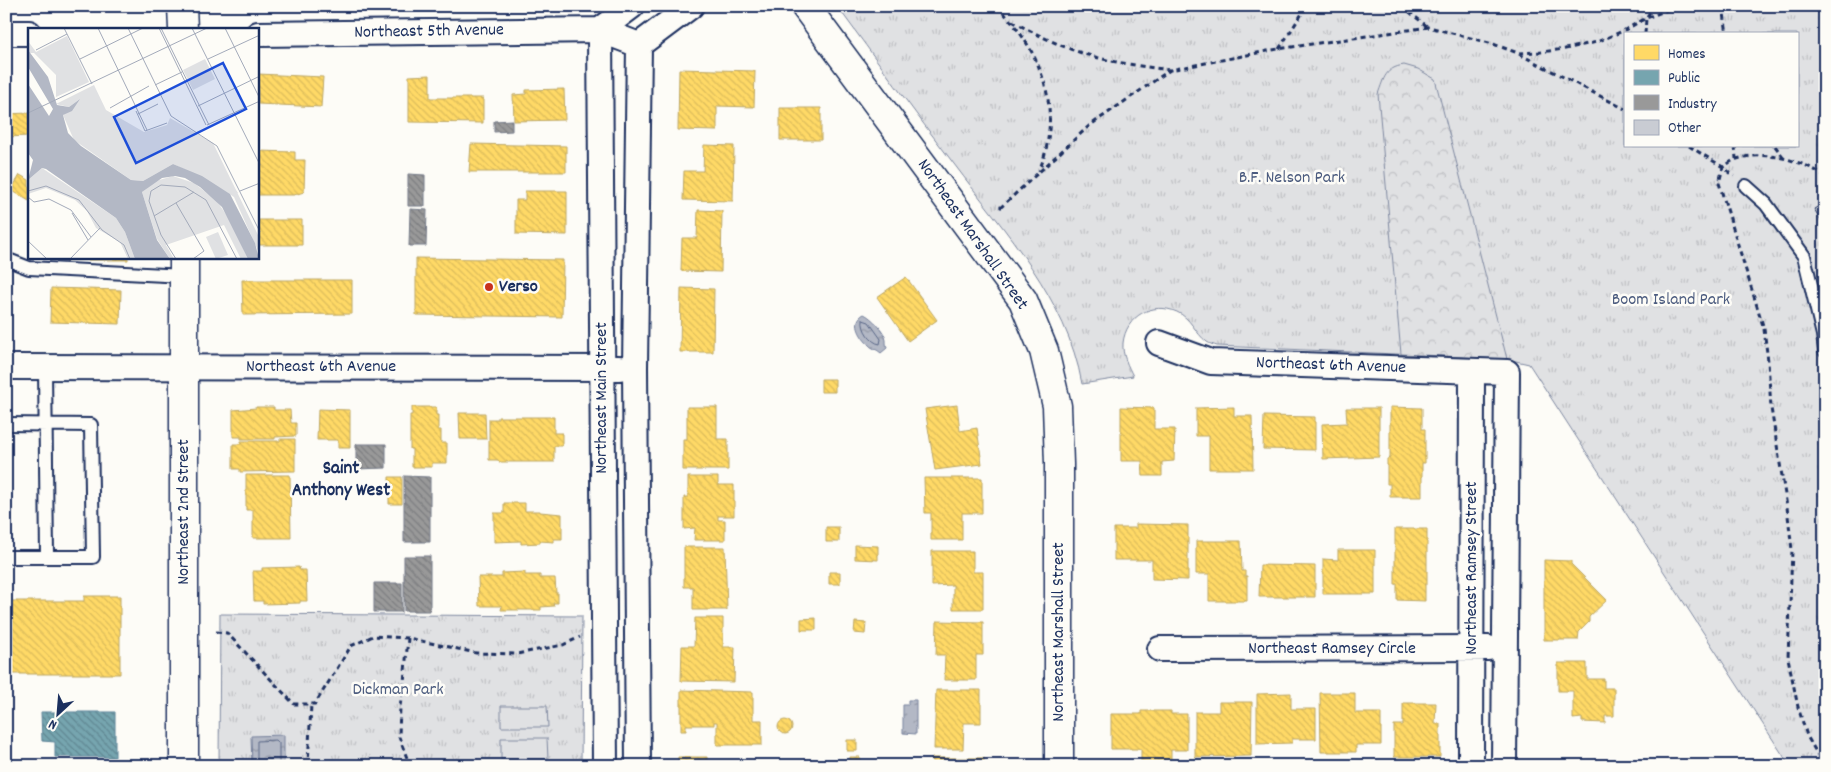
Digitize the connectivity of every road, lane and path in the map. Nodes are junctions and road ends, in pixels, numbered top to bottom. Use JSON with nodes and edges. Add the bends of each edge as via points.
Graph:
{"nodes":[{"id":1,"x":182,"y":6,"type":"edge"},
{"id":2,"x":632,"y":6,"type":"edge"},
{"id":3,"x":691,"y":6,"type":"edge"},
{"id":4,"x":805,"y":6,"type":"edge"},
{"id":5,"x":997,"y":6,"type":"edge"},
{"id":6,"x":1307,"y":6,"type":"edge"},
{"id":7,"x":1402,"y":6,"type":"edge"},
{"id":8,"x":1654,"y":6,"type":"edge"},
{"id":9,"x":1678,"y":6,"type":"edge"},
{"id":10,"x":1723,"y":6,"type":"edge"},
{"id":11,"x":1646,"y":18,"type":"junction"},
{"id":12,"x":1012,"y":21,"type":"junction"},
{"id":13,"x":182,"y":28,"type":"edge"},
{"id":14,"x":1429,"y":28,"type":"junction"},
{"id":15,"x":600,"y":30,"type":"junction"},
{"id":16,"x":1646,"y":32,"type":"edge"},
{"id":17,"x":1727,"y":32,"type":"edge"},
{"id":18,"x":6,"y":33,"type":"edge"},
{"id":19,"x":28,"y":33,"type":"edge"},
{"id":20,"x":259,"y":34,"type":"edge"},
{"id":21,"x":639,"y":45,"type":"junction"},
{"id":22,"x":1278,"y":49,"type":"junction"},
{"id":23,"x":1518,"y":53,"type":"junction"},
{"id":24,"x":1170,"y":70,"type":"junction"},
{"id":25,"x":1624,"y":108,"type":"edge"},
{"id":26,"x":1692,"y":148,"type":"edge"},
{"id":27,"x":1736,"y":148,"type":"edge"},
{"id":28,"x":1777,"y":148,"type":"edge"},
{"id":29,"x":1785,"y":158,"type":"junction"},
{"id":30,"x":1736,"y":159,"type":"junction"},
{"id":31,"x":1723,"y":167,"type":"junction"},
{"id":32,"x":1038,"y":173,"type":"junction"},
{"id":33,"x":1825,"y":176,"type":"edge"},
{"id":34,"x":1746,"y":186,"type":"joint"},
{"id":35,"x":1000,"y":208,"type":"dead end"},
{"id":36,"x":11,"y":261,"type":"dead end"},
{"id":37,"x":184,"y":267,"type":"edge"},
{"id":38,"x":1159,"y":343,"type":"dead end"},
{"id":39,"x":1825,"y":352,"type":"edge"},
{"id":40,"x":6,"y":367,"type":"edge"},
{"id":41,"x":45,"y":367,"type":"junction"},
{"id":42,"x":184,"y":367,"type":"junction"},
{"id":43,"x":602,"y":368,"type":"junction"},
{"id":44,"x":635,"y":368,"type":"junction"},
{"id":45,"x":1472,"y":371,"type":"junction"},
{"id":46,"x":1507,"y":372,"type":"joint"},
{"id":47,"x":6,"y":424,"type":"edge"},
{"id":48,"x":46,"y":424,"type":"junction"},
{"id":49,"x":6,"y":557,"type":"edge"},
{"id":50,"x":47,"y":557,"type":"junction"},
{"id":51,"x":216,"y":632,"type":"dead end"},
{"id":52,"x":585,"y":635,"type":"dead end"},
{"id":53,"x":408,"y":638,"type":"junction"},
{"id":54,"x":1504,"y":647,"type":"junction"},
{"id":55,"x":1472,"y":648,"type":"junction"},
{"id":56,"x":1160,"y":649,"type":"dead end"},
{"id":57,"x":311,"y":704,"type":"junction"},
{"id":58,"x":184,"y":766,"type":"edge"},
{"id":59,"x":308,"y":766,"type":"edge"},
{"id":60,"x":410,"y":766,"type":"edge"},
{"id":61,"x":605,"y":766,"type":"edge"},
{"id":62,"x":638,"y":766,"type":"edge"},
{"id":63,"x":1059,"y":766,"type":"edge"},
{"id":64,"x":1471,"y":766,"type":"edge"},
{"id":65,"x":1504,"y":766,"type":"edge"},
{"id":66,"x":1824,"y":766,"type":"edge"}],
"edges":[{"from":1,"to":13,"type":"street"},
{"from":2,"to":15,"type":"street"},
{"from":3,"to":21,"type":"street"},
{"from":4,"to":63,"type":"street","name":"Northeast Marshall Street","via":[[1023,300],[1044,351],[1057,406]]},
{"from":5,"to":12,"type":"path"},
{"from":6,"to":22,"type":"path"},
{"from":7,"to":14,"type":"path"},
{"from":8,"to":11,"type":"path"},
{"from":9,"to":11,"type":"path"},
{"from":10,"to":17,"type":"path"},
{"from":11,"to":16,"type":"path"},
{"from":11,"to":23,"type":"path","via":[[1597,42],[1565,49]]},
{"from":12,"to":24,"type":"path","via":[[1080,53]]},
{"from":12,"to":32,"type":"path","via":[[1044,79],[1048,94],[1048,144]]},
{"from":14,"to":22,"type":"path"},
{"from":14,"to":23,"type":"path"},
{"from":15,"to":20,"type":"street","name":"Northeast 5th Avenue"},
{"from":15,"to":21,"type":"street","name":"Northeast 5th Avenue"},
{"from":15,"to":43,"type":"street","name":"Northeast Main Street"},
{"from":18,"to":19,"type":"street"},
{"from":21,"to":44,"type":"street","name":"Northeast Main Street"},
{"from":22,"to":24,"type":"path"},
{"from":23,"to":25,"type":"path"},
{"from":24,"to":32,"type":"path","via":[[1089,126]]},
{"from":26,"to":31,"type":"path"},
{"from":27,"to":30,"type":"path"},
{"from":28,"to":29,"type":"path"},
{"from":29,"to":30,"type":"path","via":[[1757,156]]},
{"from":29,"to":33,"type":"path"},
{"from":30,"to":31,"type":"path"},
{"from":31,"to":34,"type":"path"},
{"from":31,"to":66,"type":"path","via":[[1719,183],[1764,329],[1771,408],[1788,507],[1792,550],[1788,658],[1807,736]]},
{"from":32,"to":35,"type":"path"},
{"from":34,"to":39,"type":"lane","via":[[1766,204],[1804,256]]},
{"from":36,"to":37,"type":"lane","via":[[29,268]]},
{"from":37,"to":42,"type":"street","name":"Northeast 2nd Street"},
{"from":38,"to":45,"type":"street","name":"Northeast 6th Avenue","via":[[1211,362]]},
{"from":40,"to":41,"type":"street","name":"Northeast 6th Avenue"},
{"from":41,"to":42,"type":"street","name":"Northeast 6th Avenue"},
{"from":41,"to":48,"type":"lane"},
{"from":42,"to":43,"type":"street","name":"Northeast 6th Avenue"},
{"from":42,"to":58,"type":"street","name":"Northeast 2nd Street"},
{"from":43,"to":44,"type":"street","name":"Northeast 6th Avenue"},
{"from":43,"to":61,"type":"street","name":"Northeast Main Street"},
{"from":44,"to":62,"type":"street","name":"Northeast Main Street"},
{"from":45,"to":46,"type":"street","name":"Northeast 6th Avenue"},
{"from":45,"to":55,"type":"street","name":"Northeast Ramsey Street"},
{"from":46,"to":54,"type":"street","name":"Northeast Ramsey Street"},
{"from":47,"to":48,"type":"lane"},
{"from":48,"to":50,"type":"lane"},
{"from":48,"to":50,"type":"lane","via":[[91,425],[93,557]]},
{"from":49,"to":50,"type":"lane"},
{"from":51,"to":57,"type":"path","via":[[227,633],[294,704]]},
{"from":52,"to":53,"type":"path","via":[[563,645],[517,654],[476,653]]},
{"from":53,"to":57,"type":"path","via":[[373,636],[351,646],[315,704]]},
{"from":53,"to":60,"type":"path","via":[[400,737]]},
{"from":54,"to":55,"type":"street","name":"Northeast Ramsey Circle"},
{"from":54,"to":65,"type":"street","name":"Northeast Ramsey Street"},
{"from":55,"to":56,"type":"street","name":"Northeast Ramsey Circle"},
{"from":55,"to":64,"type":"street","name":"Northeast Ramsey Street"},
{"from":57,"to":59,"type":"path"}]}
